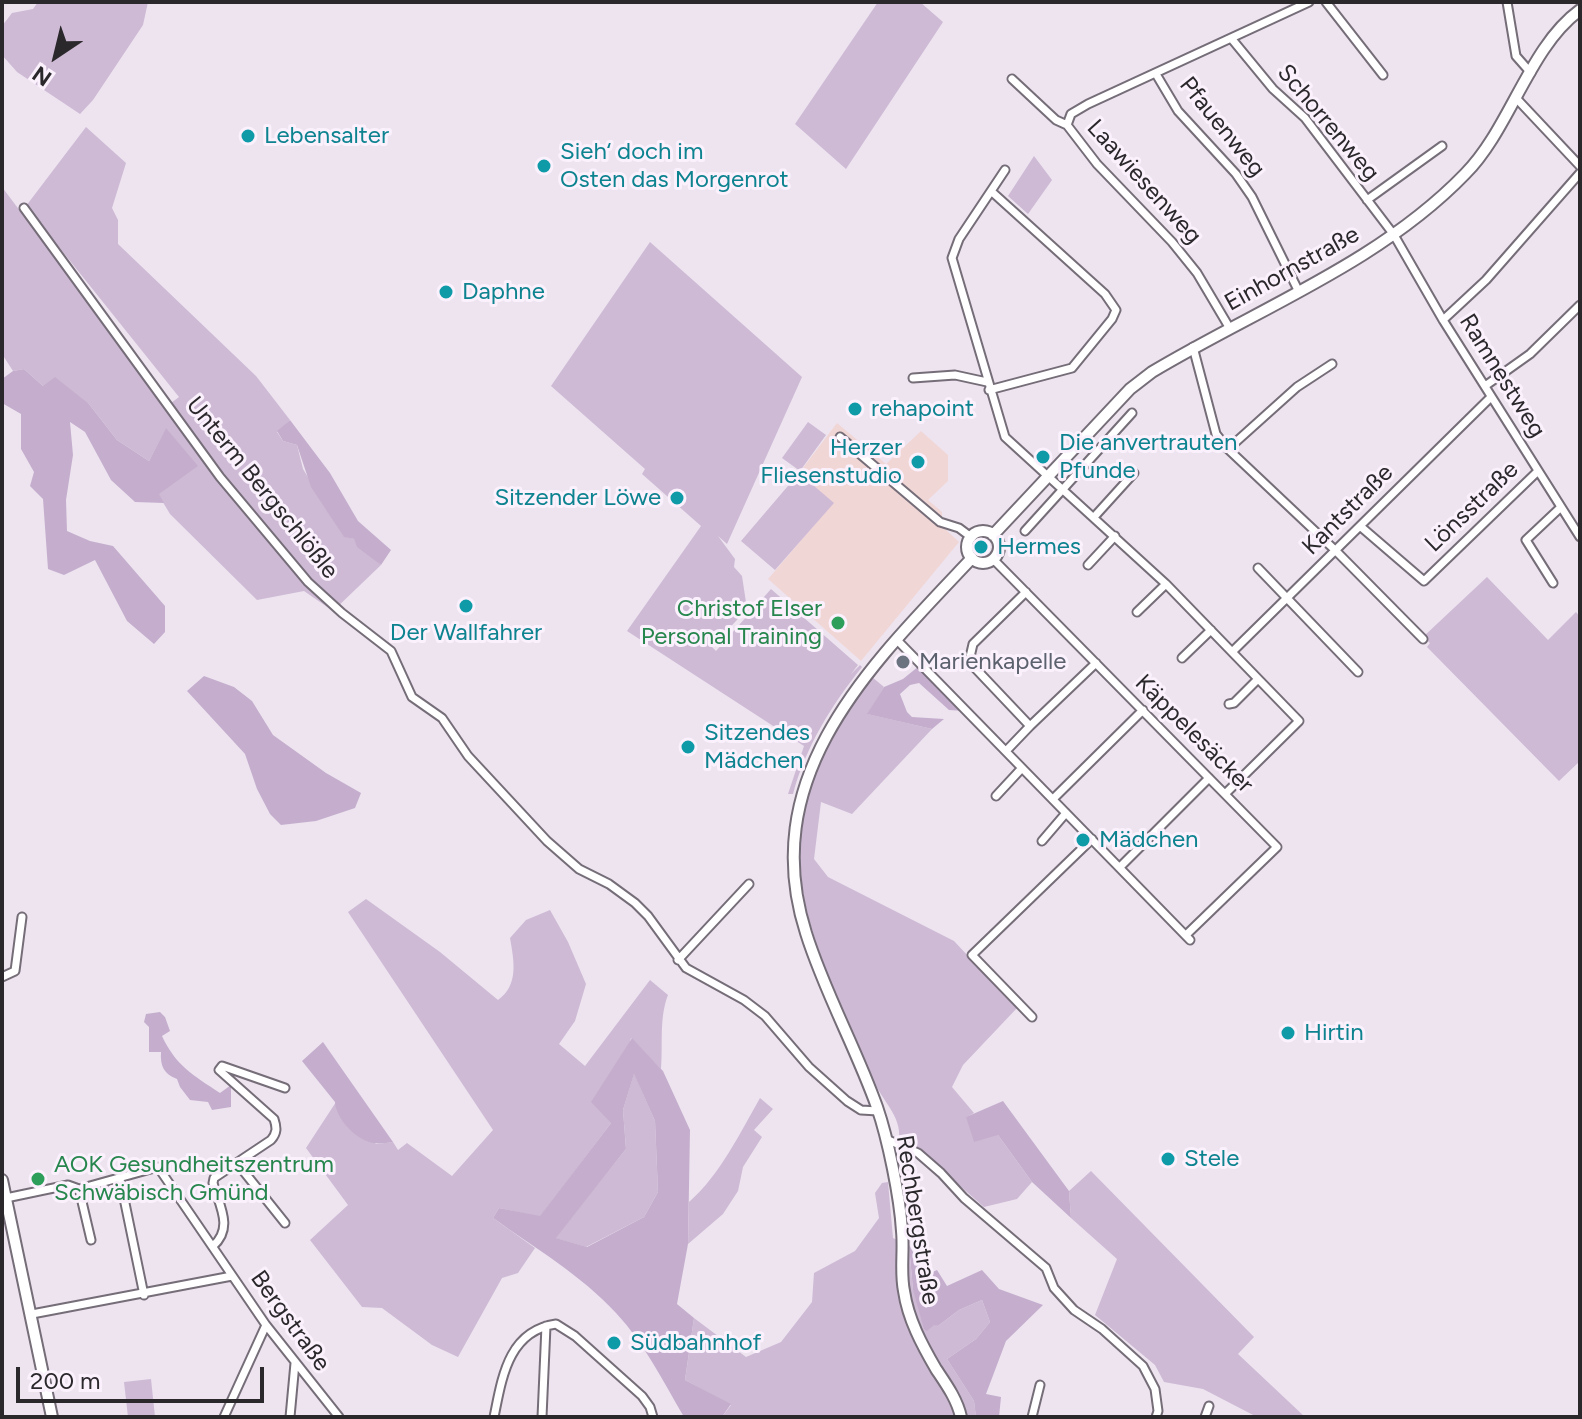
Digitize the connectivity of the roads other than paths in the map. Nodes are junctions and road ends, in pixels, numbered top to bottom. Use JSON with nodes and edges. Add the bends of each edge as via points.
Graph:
{"nodes":[{"id":1,"x":1309,"y":2,"type":"edge"},
{"id":2,"x":1326,"y":2,"type":"edge"},
{"id":3,"x":1507,"y":2,"type":"edge"},
{"id":4,"x":1580,"y":10,"type":"edge"},
{"id":5,"x":1231,"y":38,"type":"junction"},
{"id":6,"x":1531,"y":73,"type":"junction"},
{"id":7,"x":1156,"y":74,"type":"junction"},
{"id":8,"x":1383,"y":75,"type":"dead end"},
{"id":9,"x":1012,"y":79,"type":"dead end"},
{"id":10,"x":1516,"y":98,"type":"junction"},
{"id":11,"x":1067,"y":125,"type":"junction"},
{"id":12,"x":1442,"y":146,"type":"dead end"},
{"id":13,"x":1580,"y":166,"type":"edge"},
{"id":14,"x":1005,"y":170,"type":"dead end"},
{"id":15,"x":1580,"y":173,"type":"edge"},
{"id":16,"x":991,"y":191,"type":"junction"},
{"id":17,"x":1367,"y":200,"type":"junction"},
{"id":18,"x":24,"y":208,"type":"dead end"},
{"id":19,"x":1394,"y":235,"type":"junction"},
{"id":20,"x":1299,"y":292,"type":"junction"},
{"id":21,"x":1580,"y":305,"type":"edge"},
{"id":22,"x":1443,"y":320,"type":"junction"},
{"id":23,"x":1229,"y":327,"type":"junction"},
{"id":24,"x":1193,"y":347,"type":"junction"},
{"id":25,"x":1332,"y":364,"type":"dead end"},
{"id":26,"x":913,"y":378,"type":"dead end"},
{"id":27,"x":988,"y":386,"type":"junction"},
{"id":28,"x":1485,"y":386,"type":"junction"},
{"id":29,"x":1491,"y":397,"type":"junction"},
{"id":30,"x":1132,"y":413,"type":"dead end"},
{"id":31,"x":840,"y":437,"type":"dead end"},
{"id":32,"x":1228,"y":449,"type":"junction"},
{"id":33,"x":1538,"y":471,"type":"junction"},
{"id":34,"x":1134,"y":473,"type":"dead end"},
{"id":35,"x":1049,"y":476,"type":"junction"},
{"id":36,"x":1064,"y":489,"type":"junction"},
{"id":37,"x":1561,"y":507,"type":"junction"},
{"id":38,"x":1095,"y":516,"type":"junction"},
{"id":39,"x":1360,"y":526,"type":"junction"},
{"id":40,"x":1025,"y":531,"type":"dead end"},
{"id":41,"x":993,"y":535,"type":"junction"},
{"id":42,"x":1115,"y":536,"type":"junction"},
{"id":43,"x":971,"y":537,"type":"junction"},
{"id":44,"x":1580,"y":537,"type":"edge"},
{"id":45,"x":1336,"y":551,"type":"junction"},
{"id":46,"x":972,"y":558,"type":"junction"},
{"id":47,"x":993,"y":559,"type":"junction"},
{"id":48,"x":1088,"y":565,"type":"dead end"},
{"id":49,"x":1258,"y":568,"type":"dead end"},
{"id":50,"x":1553,"y":583,"type":"dead end"},
{"id":51,"x":1166,"y":584,"type":"junction"},
{"id":52,"x":1026,"y":592,"type":"junction"},
{"id":53,"x":1287,"y":598,"type":"junction"},
{"id":54,"x":1137,"y":612,"type":"dead end"},
{"id":55,"x":1211,"y":630,"type":"junction"},
{"id":56,"x":896,"y":639,"type":"junction"},
{"id":57,"x":1423,"y":639,"type":"dead end"},
{"id":58,"x":1232,"y":652,"type":"junction"},
{"id":59,"x":1182,"y":658,"type":"dead end"},
{"id":60,"x":1096,"y":663,"type":"junction"},
{"id":61,"x":1358,"y":672,"type":"dead end"},
{"id":62,"x":1258,"y":679,"type":"junction"},
{"id":63,"x":1229,"y":704,"type":"dead end"},
{"id":64,"x":1143,"y":710,"type":"junction"},
{"id":65,"x":1030,"y":726,"type":"junction"},
{"id":66,"x":1006,"y":751,"type":"junction"},
{"id":67,"x":1022,"y":768,"type":"junction"},
{"id":68,"x":1209,"y":778,"type":"junction"},
{"id":69,"x":1225,"y":794,"type":"junction"},
{"id":70,"x":996,"y":796,"type":"dead end"},
{"id":71,"x":1053,"y":799,"type":"junction"},
{"id":72,"x":1066,"y":813,"type":"junction"},
{"id":73,"x":1092,"y":839,"type":"junction"},
{"id":74,"x":1042,"y":841,"type":"dead end"},
{"id":75,"x":1120,"y":867,"type":"junction"},
{"id":76,"x":749,"y":884,"type":"dead end"},
{"id":77,"x":22,"y":917,"type":"dead end"},
{"id":78,"x":678,"y":960,"type":"junction"},
{"id":79,"x":2,"y":977,"type":"edge"},
{"id":80,"x":1032,"y":1017,"type":"dead end"},
{"id":81,"x":285,"y":1088,"type":"dead end"},
{"id":82,"x":878,"y":1111,"type":"junction"},
{"id":83,"x":886,"y":1139,"type":"junction"},
{"id":84,"x":237,"y":1163,"type":"junction"},
{"id":85,"x":120,"y":1179,"type":"junction"},
{"id":86,"x":2,"y":1180,"type":"edge"},
{"id":87,"x":79,"y":1189,"type":"junction"},
{"id":88,"x":6,"y":1198,"type":"junction"},
{"id":89,"x":285,"y":1223,"type":"dead end"},
{"id":90,"x":91,"y":1240,"type":"dead end"},
{"id":91,"x":213,"y":1246,"type":"junction"},
{"id":92,"x":232,"y":1276,"type":"junction"},
{"id":93,"x":144,"y":1295,"type":"junction"},
{"id":94,"x":32,"y":1314,"type":"junction"},
{"id":95,"x":266,"y":1325,"type":"junction"},
{"id":96,"x":546,"y":1326,"type":"junction"},
{"id":97,"x":295,"y":1363,"type":"junction"},
{"id":98,"x":1040,"y":1385,"type":"dead end"},
{"id":99,"x":1209,"y":1406,"type":"dead end"},
{"id":100,"x":52,"y":1417,"type":"edge"},
{"id":101,"x":224,"y":1417,"type":"edge"},
{"id":102,"x":290,"y":1417,"type":"edge"},
{"id":103,"x":339,"y":1417,"type":"edge"},
{"id":104,"x":494,"y":1417,"type":"edge"},
{"id":105,"x":542,"y":1417,"type":"edge"},
{"id":106,"x":653,"y":1417,"type":"edge"},
{"id":107,"x":961,"y":1417,"type":"edge"},
{"id":108,"x":1032,"y":1417,"type":"edge"},
{"id":109,"x":1156,"y":1417,"type":"edge"},
{"id":110,"x":1205,"y":1417,"type":"edge"}],
"edges":[{"from":1,"to":5,"type":"street"},
{"from":2,"to":8,"type":"street"},
{"from":3,"to":6,"type":"street","via":[[1516,56]]},
{"from":4,"to":6,"type":"main road","name":"Einhornstraße","via":[[1560,29]]},
{"from":5,"to":7,"type":"street"},
{"from":5,"to":17,"type":"street","name":"Schorrenweg","via":[[1305,118]]},
{"from":6,"to":10,"type":"main road","name":"Einhornstraße"},
{"from":7,"to":11,"type":"street","via":[[1088,104],[1071,114]]},
{"from":7,"to":20,"type":"street","name":"Pfauenweg","via":[[1178,111],[1252,197]]},
{"from":9,"to":11,"type":"street","name":"Laawiesenweg"},
{"from":10,"to":13,"type":"street"},
{"from":10,"to":19,"type":"main road","name":"Einhornstraße","via":[[1468,172]]},
{"from":11,"to":23,"type":"street","name":"Laawiesenweg","via":[[1197,273]]},
{"from":12,"to":17,"type":"street"},
{"from":14,"to":16,"type":"street"},
{"from":15,"to":22,"type":"street","via":[[1507,258]]},
{"from":16,"to":27,"type":"street","via":[[952,258]]},
{"from":16,"to":27,"type":"street","via":[[1105,294],[1116,310],[1072,368]]},
{"from":17,"to":19,"type":"street","name":"Schorrenweg"},
{"from":18,"to":78,"type":"street","name":"Unterm Bergschlößle","via":[[220,477],[308,582],[391,651],[412,697],[442,718],[468,756],[547,841],[579,869],[635,903]]},
{"from":19,"to":20,"type":"main road","name":"Einhornstraße"},
{"from":19,"to":22,"type":"street","name":"Ramnestweg"},
{"from":20,"to":23,"type":"main road","name":"Einhornstraße"},
{"from":21,"to":28,"type":"street","via":[[1530,354]]},
{"from":22,"to":28,"type":"street","name":"Ramnestweg"},
{"from":23,"to":24,"type":"main road","name":"Einhornstraße"},
{"from":24,"to":32,"type":"street","via":[[1216,434]]},
{"from":24,"to":35,"type":"main road","name":"Einhornstraße","via":[[1130,389]]},
{"from":25,"to":32,"type":"street","via":[[1297,387]]},
{"from":26,"to":27,"type":"street","via":[[955,375]]},
{"from":27,"to":35,"type":"street","via":[[1005,437]]},
{"from":28,"to":29,"type":"street","name":"Ramnestweg"},
{"from":29,"to":33,"type":"street","name":"Ramnestweg"},
{"from":29,"to":39,"type":"street","name":"Kantstraße"},
{"from":30,"to":36,"type":"street"},
{"from":31,"to":43,"type":"street","via":[[940,522]]},
{"from":32,"to":45,"type":"street"},
{"from":33,"to":37,"type":"street","name":"Ramnestweg"},
{"from":33,"to":39,"type":"street","name":"Lönsstraße","via":[[1424,581]]},
{"from":34,"to":38,"type":"street"},
{"from":35,"to":36,"type":"street"},
{"from":35,"to":41,"type":"main road","name":"Einhornstraße"},
{"from":36,"to":38,"type":"street"},
{"from":36,"to":40,"type":"street"},
{"from":37,"to":44,"type":"street","name":"Ramnestweg"},
{"from":37,"to":50,"type":"street","via":[[1526,540]]},
{"from":38,"to":42,"type":"street"},
{"from":39,"to":45,"type":"street","name":"Kantstraße"},
{"from":41,"to":43,"type":"main road"},
{"from":41,"to":47,"type":"main road","via":[[999,549]]},
{"from":42,"to":48,"type":"street"},
{"from":42,"to":51,"type":"street"},
{"from":43,"to":46,"type":"main road","via":[[967,548]]},
{"from":45,"to":53,"type":"street","name":"Kantstraße"},
{"from":45,"to":57,"type":"street"},
{"from":46,"to":47,"type":"main road","via":[[980,563]]},
{"from":46,"to":56,"type":"main road"},
{"from":47,"to":52,"type":"street","name":"Käppelesäcker"},
{"from":49,"to":53,"type":"street"},
{"from":51,"to":54,"type":"street"},
{"from":51,"to":55,"type":"street"},
{"from":52,"to":60,"type":"street","name":"Käppelesäcker"},
{"from":52,"to":65,"type":"street","via":[[973,644],[970,657]]},
{"from":53,"to":58,"type":"street","name":"Kantstraße"},
{"from":53,"to":61,"type":"street"},
{"from":55,"to":58,"type":"street"},
{"from":55,"to":59,"type":"street"},
{"from":56,"to":66,"type":"street"},
{"from":56,"to":82,"type":"main road","name":"Rechbergstraße","via":[[842,706],[812,764],[796,826],[795,878],[806,936]]},
{"from":58,"to":62,"type":"street"},
{"from":60,"to":64,"type":"street","name":"Käppelesäcker"},
{"from":60,"to":65,"type":"street"},
{"from":62,"to":63,"type":"street"},
{"from":62,"to":69,"type":"street","via":[[1299,721]]},
{"from":64,"to":68,"type":"street","name":"Käppelesäcker"},
{"from":64,"to":71,"type":"street"},
{"from":65,"to":66,"type":"street"},
{"from":66,"to":67,"type":"street"},
{"from":67,"to":70,"type":"street"},
{"from":67,"to":71,"type":"street"},
{"from":68,"to":69,"type":"street","name":"Käppelesäcker"},
{"from":68,"to":75,"type":"street"},
{"from":69,"to":75,"type":"street","name":"Käppelesäcker","via":[[1277,847],[1188,937]]},
{"from":71,"to":72,"type":"street"},
{"from":72,"to":73,"type":"street"},
{"from":72,"to":74,"type":"street"},
{"from":73,"to":75,"type":"street"},
{"from":73,"to":80,"type":"street","via":[[972,955]]},
{"from":76,"to":78,"type":"street"},
{"from":77,"to":79,"type":"street","via":[[15,971]]},
{"from":78,"to":82,"type":"street","name":"Unterm Bergschlößle","via":[[765,1016],[809,1067],[853,1106]]},
{"from":81,"to":84,"type":"street","via":[[222,1066],[219,1070],[274,1119],[276,1134],[271,1140]]},
{"from":82,"to":83,"type":"main road","name":"Rechbergstraße"},
{"from":83,"to":107,"type":"main road","name":"Rechbergstraße","via":[[902,1229],[904,1292],[913,1324]]},
{"from":83,"to":109,"type":"street","via":[[918,1153],[941,1173],[1046,1268],[1054,1288],[1074,1310],[1143,1366],[1155,1389]]},
{"from":84,"to":89,"type":"street"},
{"from":84,"to":91,"type":"street","via":[[214,1178],[225,1223],[222,1239]]},
{"from":85,"to":87,"type":"street"},
{"from":85,"to":91,"type":"street","name":"Bergstraße","via":[[158,1167]]},
{"from":85,"to":93,"type":"street"},
{"from":86,"to":88,"type":"main road"},
{"from":87,"to":88,"type":"street","via":[[68,1185]]},
{"from":87,"to":90,"type":"street"},
{"from":88,"to":94,"type":"main road"},
{"from":91,"to":92,"type":"street","name":"Bergstraße"},
{"from":92,"to":93,"type":"street"},
{"from":92,"to":95,"type":"street","name":"Bergstraße"},
{"from":93,"to":94,"type":"street"},
{"from":94,"to":100,"type":"main road"},
{"from":95,"to":97,"type":"street","name":"Bergstraße"},
{"from":95,"to":101,"type":"street"},
{"from":96,"to":104,"type":"street","via":[[519,1343],[505,1365]]},
{"from":96,"to":105,"type":"street"},
{"from":96,"to":106,"type":"street","via":[[563,1327],[642,1396]]},
{"from":97,"to":102,"type":"street"},
{"from":97,"to":103,"type":"street","name":"Bergstraße"},
{"from":98,"to":108,"type":"street"},
{"from":99,"to":110,"type":"street"}]}
